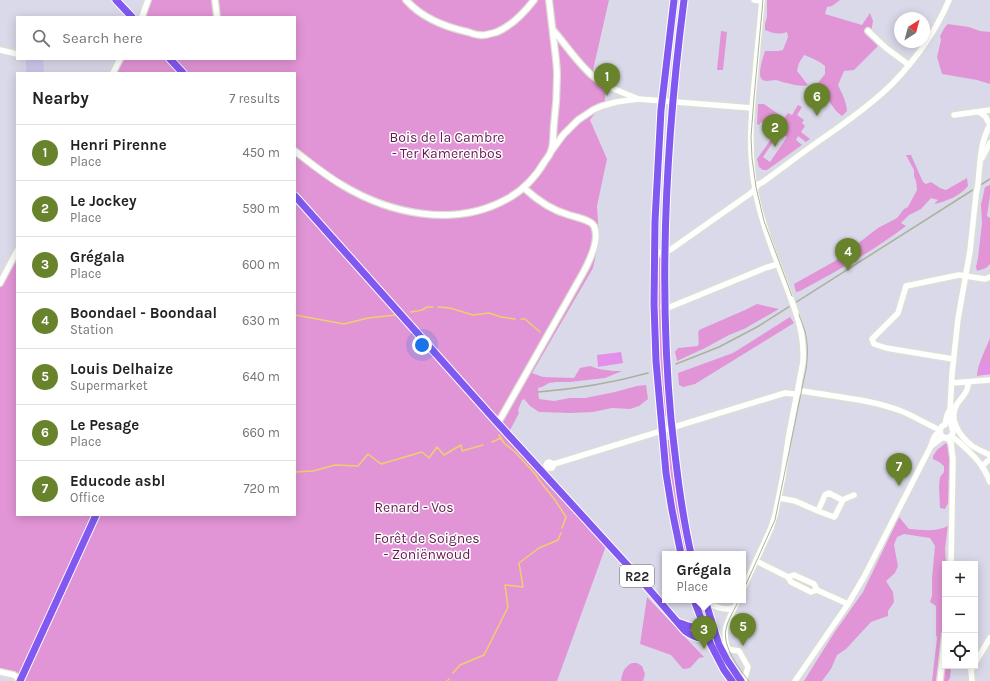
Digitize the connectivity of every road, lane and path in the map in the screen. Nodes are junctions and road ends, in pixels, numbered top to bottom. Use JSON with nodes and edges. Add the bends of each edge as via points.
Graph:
{"nodes":[{"id":1,"x":116,"y":0,"type":"edge"},
{"id":2,"x":148,"y":0,"type":"edge"},
{"id":3,"x":215,"y":0,"type":"edge"},
{"id":4,"x":406,"y":0,"type":"edge"},
{"id":5,"x":534,"y":0,"type":"edge"},
{"id":6,"x":549,"y":0,"type":"edge"},
{"id":7,"x":674,"y":0,"type":"edge"},
{"id":8,"x":684,"y":0,"type":"edge"},
{"id":9,"x":754,"y":0,"type":"edge"},
{"id":10,"x":949,"y":0,"type":"edge"},
{"id":11,"x":762,"y":1,"type":"edge"},
{"id":12,"x":131,"y":16,"type":"edge"},
{"id":13,"x":143,"y":16,"type":"edge"},
{"id":14,"x":217,"y":16,"type":"edge"},
{"id":15,"x":553,"y":30,"type":"junction"},
{"id":16,"x":868,"y":32,"type":"dead end"},
{"id":17,"x":0,"y":50,"type":"edge"},
{"id":18,"x":16,"y":54,"type":"edge"},
{"id":19,"x":120,"y":60,"type":"edge"},
{"id":20,"x":171,"y":60,"type":"edge"},
{"id":21,"x":909,"y":65,"type":"junction"},
{"id":22,"x":114,"y":72,"type":"edge"},
{"id":23,"x":182,"y":72,"type":"edge"},
{"id":24,"x":617,"y":90,"type":"junction"},
{"id":25,"x":638,"y":99,"type":"junction"},
{"id":26,"x":662,"y":101,"type":"junction"},
{"id":27,"x":616,"y":102,"type":"junction"},
{"id":28,"x":672,"y":102,"type":"junction"},
{"id":29,"x":752,"y":108,"type":"junction"},
{"id":30,"x":990,"y":110,"type":"edge"},
{"id":31,"x":979,"y":112,"type":"junction"},
{"id":32,"x":954,"y":115,"type":"dead end"},
{"id":33,"x":990,"y":125,"type":"edge"},
{"id":34,"x":983,"y":140,"type":"junction"},
{"id":35,"x":990,"y":143,"type":"edge"},
{"id":36,"x":551,"y":150,"type":"junction"},
{"id":37,"x":296,"y":152,"type":"edge"},
{"id":38,"x":981,"y":160,"type":"junction"},
{"id":39,"x":524,"y":188,"type":"junction"},
{"id":40,"x":755,"y":188,"type":"junction"},
{"id":41,"x":296,"y":197,"type":"edge"},
{"id":42,"x":664,"y":252,"type":"junction"},
{"id":43,"x":16,"y":253,"type":"edge"},
{"id":44,"x":654,"y":253,"type":"junction"},
{"id":45,"x":778,"y":264,"type":"junction"},
{"id":46,"x":966,"y":276,"type":"junction"},
{"id":47,"x":990,"y":277,"type":"edge"},
{"id":48,"x":0,"y":283,"type":"edge"},
{"id":49,"x":664,"y":307,"type":"junction"},
{"id":50,"x":953,"y":360,"type":"junction"},
{"id":51,"x":990,"y":380,"type":"edge"},
{"id":52,"x":968,"y":382,"type":"junction"},
{"id":53,"x":952,"y":383,"type":"junction"},
{"id":54,"x":798,"y":392,"type":"junction"},
{"id":55,"x":498,"y":424,"type":"junction"},
{"id":56,"x":950,"y":424,"type":"junction"},
{"id":57,"x":672,"y":427,"type":"junction"},
{"id":58,"x":662,"y":431,"type":"junction"},
{"id":59,"x":944,"y":435,"type":"junction"},
{"id":60,"x":990,"y":455,"type":"edge"},
{"id":61,"x":990,"y":459,"type":"edge"},
{"id":62,"x":554,"y":464,"type":"dead end"},
{"id":63,"x":982,"y":466,"type":"junction"},
{"id":64,"x":990,"y":482,"type":"edge"},
{"id":65,"x":854,"y":495,"type":"dead end"},
{"id":66,"x":779,"y":498,"type":"junction"},
{"id":67,"x":842,"y":500,"type":"junction"},
{"id":68,"x":818,"y":511,"type":"junction"},
{"id":69,"x":96,"y":516,"type":"edge"},
{"id":70,"x":680,"y":551,"type":"edge"},
{"id":71,"x":690,"y":551,"type":"edge"},
{"id":72,"x":756,"y":561,"type":"junction"},
{"id":73,"x":951,"y":561,"type":"edge"},
{"id":74,"x":746,"y":583,"type":"edge"},
{"id":75,"x":695,"y":603,"type":"edge"},
{"id":76,"x":706,"y":603,"type":"edge"},
{"id":77,"x":709,"y":603,"type":"edge"},
{"id":78,"x":736,"y":603,"type":"edge"},
{"id":79,"x":848,"y":604,"type":"junction"},
{"id":80,"x":734,"y":608,"type":"junction"},
{"id":81,"x":679,"y":623,"type":"junction"},
{"id":82,"x":704,"y":624,"type":"junction"},
{"id":83,"x":714,"y":629,"type":"junction"},
{"id":84,"x":708,"y":636,"type":"junction"},
{"id":85,"x":990,"y":638,"type":"edge"},
{"id":86,"x":724,"y":649,"type":"junction"},
{"id":87,"x":978,"y":658,"type":"edge"},
{"id":88,"x":942,"y":662,"type":"edge"},
{"id":89,"x":972,"y":669,"type":"edge"},
{"id":90,"x":0,"y":672,"type":"edge"},
{"id":91,"x":20,"y":680,"type":"edge"},
{"id":92,"x":732,"y":681,"type":"edge"},
{"id":93,"x":742,"y":681,"type":"edge"},
{"id":94,"x":796,"y":681,"type":"edge"},
{"id":95,"x":940,"y":681,"type":"edge"},
{"id":96,"x":972,"y":681,"type":"edge"}],
"edges":[{"from":1,"to":12,"type":"main road"},
{"from":2,"to":13,"type":"street"},
{"from":3,"to":14,"type":"street"},
{"from":4,"to":5,"type":"street","via":[[436,22],[480,35],[497,32],[514,22]]},
{"from":6,"to":15,"type":"street"},
{"from":7,"to":26,"type":"main road"},
{"from":8,"to":28,"type":"main road"},
{"from":9,"to":11,"type":"street"},
{"from":10,"to":21,"type":"street","via":[[934,30]]},
{"from":11,"to":29,"type":"street"},
{"from":15,"to":24,"type":"street","via":[[586,70]]},
{"from":15,"to":36,"type":"street","via":[[557,101]]},
{"from":16,"to":21,"type":"street"},
{"from":17,"to":18,"type":"street"},
{"from":19,"to":22,"type":"street"},
{"from":20,"to":23,"type":"main road"},
{"from":21,"to":40,"type":"street","via":[[873,101]]},
{"from":24,"to":25,"type":"street"},
{"from":24,"to":27,"type":"street"},
{"from":25,"to":26,"type":"street"},
{"from":25,"to":27,"type":"street"},
{"from":26,"to":28,"type":"street"},
{"from":26,"to":44,"type":"main road"},
{"from":27,"to":36,"type":"street","via":[[602,106],[578,120]]},
{"from":28,"to":29,"type":"street"},
{"from":28,"to":42,"type":"main road"},
{"from":29,"to":40,"type":"street","via":[[750,149]]},
{"from":30,"to":31,"type":"street"},
{"from":31,"to":32,"type":"street"},
{"from":31,"to":33,"type":"street"},
{"from":33,"to":34,"type":"street"},
{"from":34,"to":35,"type":"street","via":[[986,145]]},
{"from":34,"to":38,"type":"street"},
{"from":35,"to":38,"type":"street"},
{"from":36,"to":39,"type":"street","via":[[540,170]]},
{"from":37,"to":39,"type":"street","via":[[343,186],[367,198],[388,206],[433,215],[470,213],[502,202]]},
{"from":38,"to":46,"type":"street","bridge":true},
{"from":39,"to":55,"type":"street","via":[[554,210],[592,223],[595,235],[594,248],[583,273]]},
{"from":40,"to":42,"type":"street","via":[[750,194]]},
{"from":40,"to":45,"type":"street"},
{"from":41,"to":55,"type":"main road","number":"R22"},
{"from":42,"to":44,"type":"street"},
{"from":42,"to":49,"type":"main road"},
{"from":43,"to":48,"type":"street"},
{"from":44,"to":58,"type":"main road","via":[[655,342]]},
{"from":45,"to":49,"type":"street","via":[[670,307]]},
{"from":45,"to":54,"type":"street","bridge":true,"via":[[802,334],[804,349]]},
{"from":46,"to":47,"type":"street","via":[[985,279]]},
{"from":46,"to":50,"type":"street"},
{"from":46,"to":50,"type":"street","via":[[906,286],[898,313],[872,339],[874,344],[886,348]]},
{"from":49,"to":57,"type":"main road"},
{"from":50,"to":53,"type":"street"},
{"from":51,"to":52,"type":"street"},
{"from":52,"to":53,"type":"street"},
{"from":52,"to":56,"type":"street","via":[[967,390],[954,410]]},
{"from":53,"to":56,"type":"street","via":[[950,411],[947,415]]},
{"from":54,"to":57,"type":"street","via":[[784,393]]},
{"from":54,"to":59,"type":"street","via":[[803,390],[881,404],[902,411]]},
{"from":54,"to":66,"type":"street"},
{"from":55,"to":81,"type":"main road","number":"R22"},
{"from":56,"to":59,"type":"street","via":[[953,431]]},
{"from":56,"to":59,"type":"street","via":[[942,426]]},
{"from":56,"to":60,"type":"street","via":[[972,446]]},
{"from":57,"to":58,"type":"street"},
{"from":57,"to":71,"type":"main road"},
{"from":58,"to":62,"type":"street"},
{"from":58,"to":70,"type":"main road","via":[[666,473]]},
{"from":59,"to":63,"type":"street","via":[[967,450]]},
{"from":59,"to":73,"type":"street","via":[[951,443],[953,459]]},
{"from":59,"to":79,"type":"street","via":[[937,433]]},
{"from":61,"to":63,"type":"street"},
{"from":63,"to":64,"type":"street"},
{"from":65,"to":67,"type":"street"},
{"from":66,"to":68,"type":"street","via":[[795,501]]},
{"from":66,"to":72,"type":"street","via":[[772,525]]},
{"from":67,"to":68,"type":"street","via":[[834,517]]},
{"from":67,"to":68,"type":"street","via":[[829,493],[825,495]]},
{"from":69,"to":91,"type":"main road"},
{"from":72,"to":74,"type":"street"},
{"from":72,"to":79,"type":"street","via":[[788,577],[794,575],[814,584],[817,590]]},
{"from":75,"to":82,"type":"main road"},
{"from":76,"to":83,"type":"main road"},
{"from":77,"to":80,"type":"street","via":[[722,610]]},
{"from":78,"to":80,"type":"street"},
{"from":79,"to":94,"type":"street"},
{"from":80,"to":86,"type":"street","via":[[725,630]]},
{"from":81,"to":82,"type":"main road","via":[[696,628]]},
{"from":81,"to":84,"type":"main road","number":"R22","via":[[691,635],[701,638]]},
{"from":82,"to":83,"type":"main road"},
{"from":82,"to":84,"type":"main road"},
{"from":83,"to":84,"type":"main road"},
{"from":83,"to":86,"type":"main road","via":[[718,643]]},
{"from":84,"to":92,"type":"main road"},
{"from":85,"to":87,"type":"street"},
{"from":86,"to":93,"type":"main road","via":[[727,660]]},
{"from":86,"to":93,"type":"street","via":[[739,652],[748,667]]},
{"from":88,"to":95,"type":"street"},
{"from":89,"to":96,"type":"street"},
{"from":90,"to":91,"type":"street","via":[[14,675]]}]}
